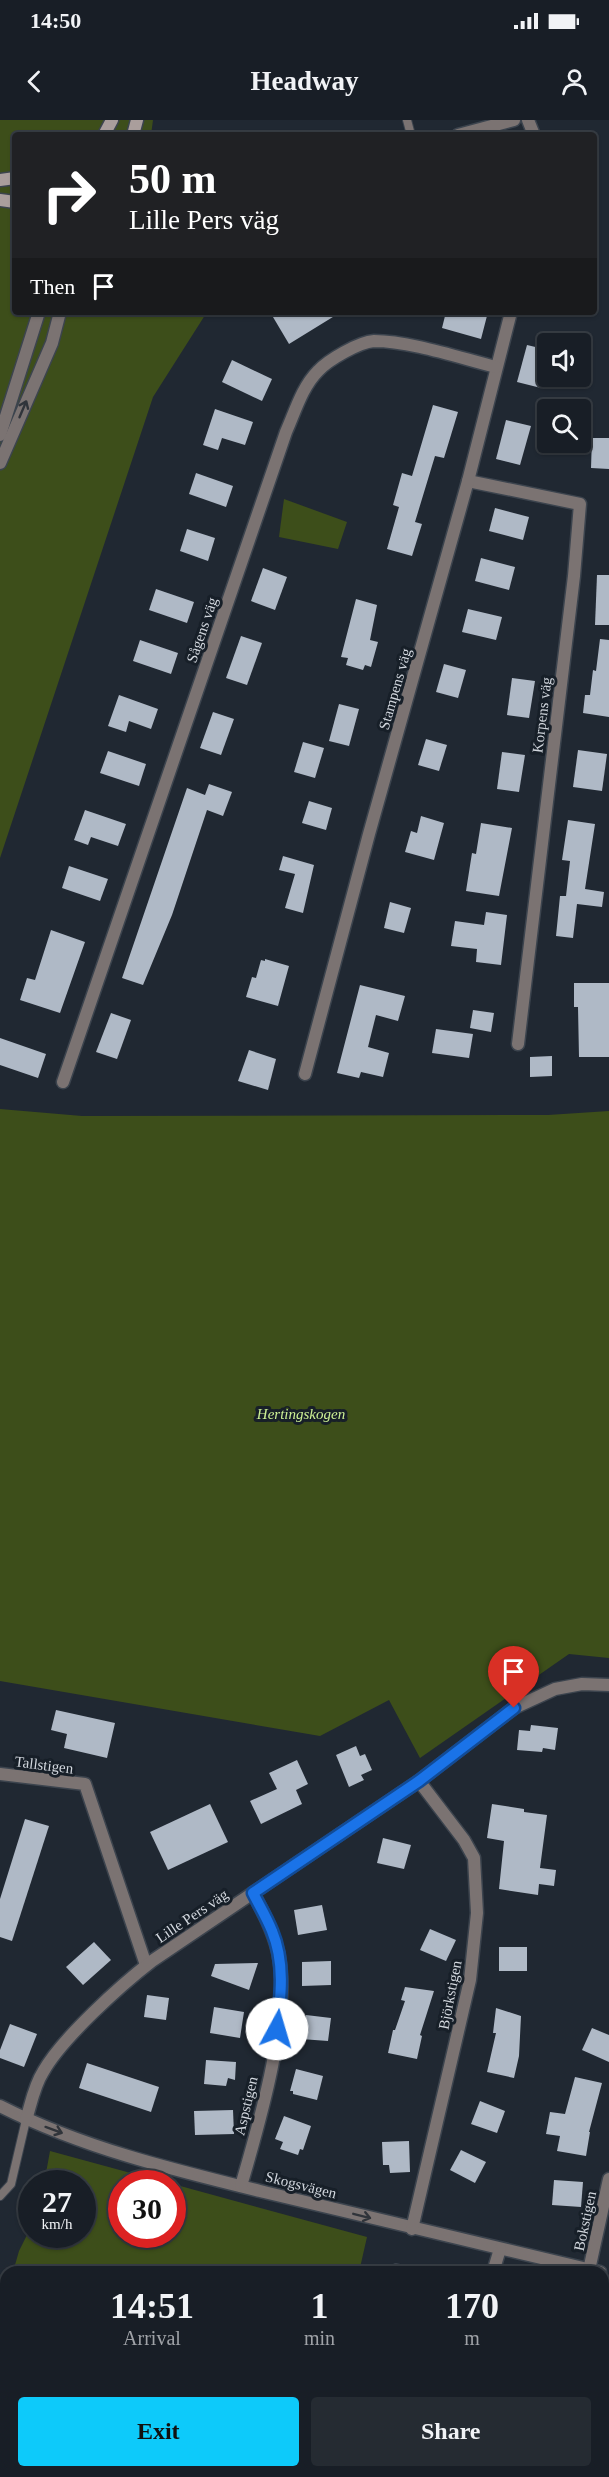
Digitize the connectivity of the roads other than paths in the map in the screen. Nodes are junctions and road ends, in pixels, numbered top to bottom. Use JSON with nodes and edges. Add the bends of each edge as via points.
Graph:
{"nodes":[{"id":1,"x":514,"y":120,"type":"edge"},
{"id":2,"x":469,"y":132,"type":"edge"},
{"id":3,"x":38,"y":315,"type":"edge"},
{"id":4,"x":59,"y":315,"type":"edge"},
{"id":5,"x":510,"y":315,"type":"edge"},
{"id":6,"x":496,"y":367,"type":"junction"},
{"id":7,"x":0,"y":435,"type":"edge"},
{"id":8,"x":0,"y":463,"type":"edge"},
{"id":9,"x":468,"y":481,"type":"junction"},
{"id":10,"x":518,"y":1044,"type":"dead end"},
{"id":11,"x":305,"y":1074,"type":"dead end"},
{"id":12,"x":63,"y":1082,"type":"dead end"},
{"id":13,"x":609,"y":1685,"type":"edge"},
{"id":14,"x":0,"y":1774,"type":"edge"},
{"id":15,"x":419,"y":1781,"type":"junction"},
{"id":16,"x":253,"y":1893,"type":"junction"},
{"id":17,"x":147,"y":1965,"type":"junction"},
{"id":18,"x":0,"y":2106,"type":"edge"},
{"id":19,"x":26,"y":2120,"type":"junction"},
{"id":20,"x":609,"y":2179,"type":"edge"},
{"id":21,"x":242,"y":2186,"type":"junction"},
{"id":22,"x":0,"y":2196,"type":"edge"},
{"id":23,"x":412,"y":2229,"type":"junction"},
{"id":24,"x":500,"y":2248,"type":"junction"},
{"id":25,"x":495,"y":2266,"type":"edge"},
{"id":26,"x":574,"y":2266,"type":"edge"},
{"id":27,"x":599,"y":2266,"type":"edge"}],
"edges":[{"from":1,"to":2,"type":"street"},
{"from":3,"to":7,"type":"street"},
{"from":8,"to":4,"type":"street","one_way":true,"via":[[52,344]]},
{"from":5,"to":6,"type":"street","name":"Stampens väg"},
{"from":6,"to":9,"type":"street","name":"Stampens väg"},
{"from":6,"to":12,"type":"street","name":"Sågens väg","via":[[372,341],[333,359],[318,371],[303,392]]},
{"from":9,"to":10,"type":"street","name":"Korpens väg","via":[[580,504]]},
{"from":9,"to":11,"type":"street","name":"Stampens väg"},
{"from":13,"to":15,"type":"street","name":"Lille Pers väg","via":[[570,1686],[514,1708]]},
{"from":14,"to":17,"type":"street","name":"Tallstigen","via":[[85,1785]]},
{"from":15,"to":16,"type":"street","name":"Lille Pers väg"},
{"from":15,"to":23,"type":"street","name":"Björkstigen","via":[[474,1858],[477,1913],[470,1980]]},
{"from":16,"to":17,"type":"street","name":"Lille Pers väg"},
{"from":16,"to":21,"type":"street","name":"Aspstigen","via":[[272,1932],[281,1980],[270,2073]]},
{"from":17,"to":19,"type":"street","name":"Lille Pers väg","via":[[71,2037],[43,2071]]},
{"from":18,"to":19,"type":"street","name":"Skogsvägen"},
{"from":19,"to":21,"type":"street","name":"Skogsvägen","one_way":true,"via":[[129,2157]]},
{"from":19,"to":22,"type":"lane","via":[[11,2184]]},
{"from":20,"to":27,"type":"street","name":"Bokstigen"},
{"from":21,"to":23,"type":"street","name":"Skogsvägen","one_way":true},
{"from":23,"to":24,"type":"street","name":"Skogsvägen"},
{"from":24,"to":25,"type":"street"},
{"from":24,"to":26,"type":"street","name":"Skogsvägen"}]}
